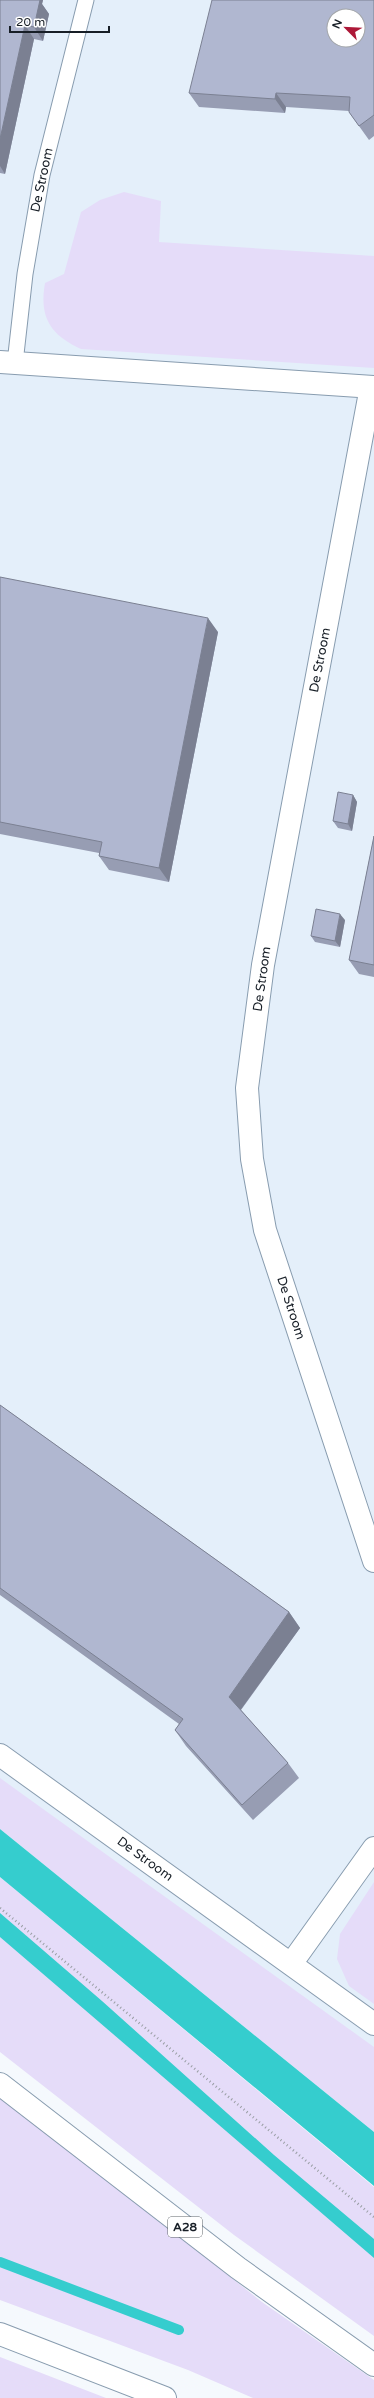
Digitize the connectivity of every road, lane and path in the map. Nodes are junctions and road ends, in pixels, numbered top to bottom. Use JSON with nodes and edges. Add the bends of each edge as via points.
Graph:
{"nodes":[{"id":1,"x":86,"y":0,"type":"edge"},
{"id":2,"x":7,"y":362,"type":"edge"},
{"id":3,"x":372,"y":387,"type":"edge"},
{"id":4,"x":374,"y":1561,"type":"edge"},
{"id":5,"x":0,"y":1755,"type":"edge"},
{"id":6,"x":374,"y":1848,"type":"edge"},
{"id":7,"x":0,"y":1908,"type":"edge"},
{"id":8,"x":291,"y":1964,"type":"junction"},
{"id":9,"x":374,"y":2024,"type":"edge"},
{"id":10,"x":0,"y":2084,"type":"edge"},
{"id":11,"x":374,"y":2217,"type":"edge"},
{"id":12,"x":0,"y":2334,"type":"edge"},
{"id":13,"x":374,"y":2365,"type":"edge"},
{"id":14,"x":165,"y":2398,"type":"edge"}],
"edges":[{"from":1,"to":2,"type":"lane","name":"De Stroom","via":[[42,175]]},
{"from":2,"to":3,"type":"main road","name":"De Stroom"},
{"from":3,"to":4,"type":"main road","name":"De Stroom","via":[[263,965],[247,1088],[252,1159],[265,1230]]},
{"from":5,"to":8,"type":"main road","name":"De Stroom"},
{"from":6,"to":8,"type":"main road"},
{"from":7,"to":11,"type":"path"},
{"from":8,"to":9,"type":"main road","name":"De Stroom"},
{"from":10,"to":13,"type":"main road","number":"A28","via":[[238,2268]]},
{"from":12,"to":14,"type":"main road"}]}
